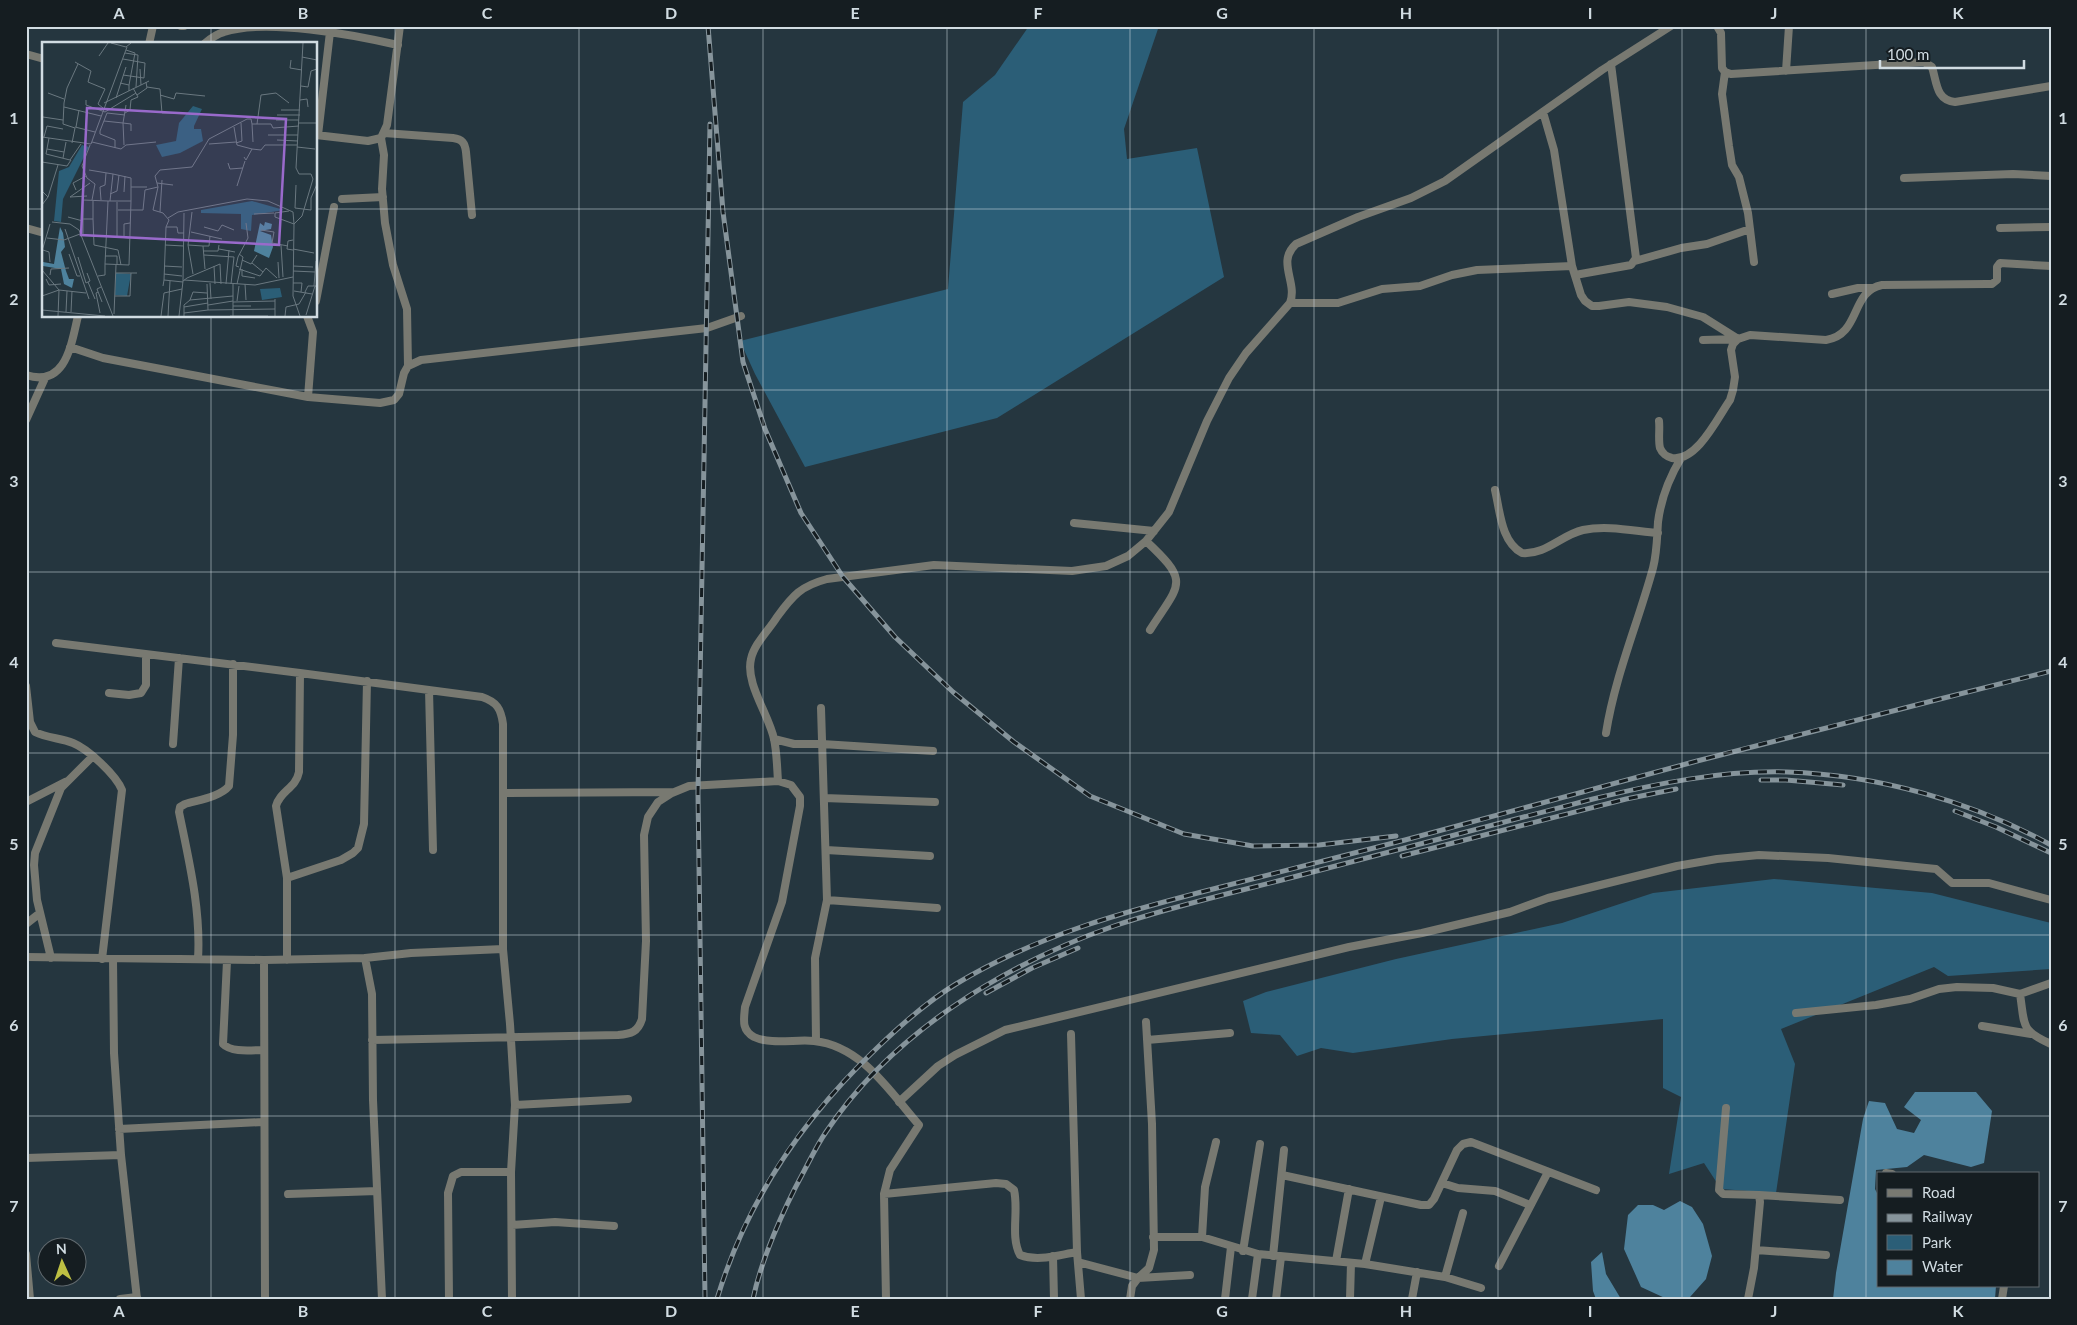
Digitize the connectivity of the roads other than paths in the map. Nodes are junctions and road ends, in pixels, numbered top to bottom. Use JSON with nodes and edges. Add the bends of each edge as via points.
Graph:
{"nodes":[{"id":1,"x":153,"y":26,"type":"edge"},
{"id":2,"x":400,"y":26,"type":"edge"},
{"id":3,"x":1671,"y":26,"type":"edge"},
{"id":4,"x":1718,"y":26,"type":"edge"},
{"id":5,"x":1790,"y":26,"type":"edge"},
{"id":6,"x":232,"y":28,"type":"edge"},
{"id":7,"x":330,"y":32,"type":"junction"},
{"id":8,"x":149,"y":42,"type":"edge"},
{"id":9,"x":207,"y":42,"type":"edge"},
{"id":10,"x":398,"y":45,"type":"junction"},
{"id":11,"x":26,"y":54,"type":"edge"},
{"id":12,"x":42,"y":58,"type":"edge"},
{"id":13,"x":1611,"y":64,"type":"junction"},
{"id":14,"x":1786,"y":71,"type":"junction"},
{"id":15,"x":1725,"y":72,"type":"junction"},
{"id":16,"x":2051,"y":86,"type":"edge"},
{"id":17,"x":1543,"y":112,"type":"junction"},
{"id":18,"x":318,"y":127,"type":"edge"},
{"id":19,"x":318,"y":135,"type":"edge"},
{"id":20,"x":382,"y":135,"type":"junction"},
{"id":21,"x":2051,"y":176,"type":"edge"},
{"id":22,"x":1904,"y":178,"type":"dead end"},
{"id":23,"x":383,"y":197,"type":"junction"},
{"id":24,"x":342,"y":199,"type":"dead end"},
{"id":25,"x":334,"y":207,"type":"dead end"},
{"id":26,"x":472,"y":215,"type":"dead end"},
{"id":27,"x":2051,"y":227,"type":"edge"},
{"id":28,"x":26,"y":228,"type":"edge"},
{"id":29,"x":2000,"y":228,"type":"dead end"},
{"id":30,"x":1750,"y":229,"type":"junction"},
{"id":31,"x":42,"y":232,"type":"edge"},
{"id":32,"x":1635,"y":261,"type":"junction"},
{"id":33,"x":1754,"y":262,"type":"dead end"},
{"id":34,"x":1572,"y":266,"type":"junction"},
{"id":35,"x":2051,"y":266,"type":"edge"},
{"id":36,"x":1575,"y":275,"type":"junction"},
{"id":37,"x":1872,"y":288,"type":"junction"},
{"id":38,"x":318,"y":291,"type":"edge"},
{"id":39,"x":1832,"y":294,"type":"dead end"},
{"id":40,"x":1290,"y":303,"type":"junction"},
{"id":41,"x":742,"y":316,"type":"dead end"},
{"id":42,"x":77,"y":318,"type":"edge"},
{"id":43,"x":312,"y":320,"type":"edge"},
{"id":44,"x":1738,"y":339,"type":"junction"},
{"id":45,"x":1703,"y":340,"type":"dead end"},
{"id":46,"x":70,"y":347,"type":"junction"},
{"id":47,"x":408,"y":366,"type":"junction"},
{"id":48,"x":26,"y":375,"type":"edge"},
{"id":49,"x":45,"y":378,"type":"junction"},
{"id":50,"x":308,"y":397,"type":"junction"},
{"id":51,"x":26,"y":420,"type":"edge"},
{"id":52,"x":1659,"y":421,"type":"dead end"},
{"id":53,"x":1682,"y":458,"type":"junction"},
{"id":54,"x":1495,"y":490,"type":"dead end"},
{"id":55,"x":1074,"y":523,"type":"dead end"},
{"id":56,"x":1154,"y":531,"type":"junction"},
{"id":57,"x":1658,"y":533,"type":"junction"},
{"id":58,"x":1146,"y":541,"type":"junction"},
{"id":59,"x":1150,"y":630,"type":"dead end"},
{"id":60,"x":56,"y":643,"type":"dead end"},
{"id":61,"x":146,"y":654,"type":"junction"},
{"id":62,"x":179,"y":658,"type":"junction"},
{"id":63,"x":233,"y":664,"type":"junction"},
{"id":64,"x":300,"y":673,"type":"junction"},
{"id":65,"x":366,"y":681,"type":"junction"},
{"id":66,"x":26,"y":686,"type":"edge"},
{"id":67,"x":429,"y":690,"type":"junction"},
{"id":68,"x":109,"y":693,"type":"dead end"},
{"id":69,"x":27,"y":705,"type":"edge"},
{"id":70,"x":820,"y":708,"type":"dead end"},
{"id":71,"x":1606,"y":733,"type":"dead end"},
{"id":72,"x":774,"y":739,"type":"junction"},
{"id":73,"x":173,"y":744,"type":"dead end"},
{"id":74,"x":822,"y":744,"type":"junction"},
{"id":75,"x":933,"y":751,"type":"dead end"},
{"id":76,"x":92,"y":757,"type":"junction"},
{"id":77,"x":66,"y":781,"type":"junction"},
{"id":78,"x":778,"y":781,"type":"junction"},
{"id":79,"x":675,"y":792,"type":"junction"},
{"id":80,"x":503,"y":793,"type":"junction"},
{"id":81,"x":824,"y":798,"type":"junction"},
{"id":82,"x":26,"y":802,"type":"edge"},
{"id":83,"x":935,"y":802,"type":"dead end"},
{"id":84,"x":433,"y":850,"type":"dead end"},
{"id":85,"x":826,"y":850,"type":"junction"},
{"id":86,"x":930,"y":856,"type":"dead end"},
{"id":87,"x":287,"y":878,"type":"junction"},
{"id":88,"x":827,"y":900,"type":"junction"},
{"id":89,"x":2051,"y":900,"type":"edge"},
{"id":90,"x":936,"y":908,"type":"dead end"},
{"id":91,"x":40,"y":913,"type":"junction"},
{"id":92,"x":26,"y":924,"type":"edge"},
{"id":93,"x":503,"y":949,"type":"junction"},
{"id":94,"x":102,"y":956,"type":"junction"},
{"id":95,"x":26,"y":957,"type":"edge"},
{"id":96,"x":51,"y":958,"type":"junction"},
{"id":97,"x":365,"y":958,"type":"junction"},
{"id":98,"x":113,"y":959,"type":"junction"},
{"id":99,"x":198,"y":959,"type":"junction"},
{"id":100,"x":264,"y":960,"type":"junction"},
{"id":101,"x":287,"y":960,"type":"junction"},
{"id":102,"x":227,"y":961,"type":"junction"},
{"id":103,"x":2051,"y":983,"type":"edge"},
{"id":104,"x":2020,"y":994,"type":"junction"},
{"id":105,"x":1796,"y":1013,"type":"dead end"},
{"id":106,"x":1146,"y":1022,"type":"dead end"},
{"id":107,"x":1982,"y":1026,"type":"dead end"},
{"id":108,"x":1230,"y":1033,"type":"dead end"},
{"id":109,"x":1071,"y":1034,"type":"dead end"},
{"id":110,"x":2031,"y":1034,"type":"junction"},
{"id":111,"x":511,"y":1037,"type":"junction"},
{"id":112,"x":372,"y":1040,"type":"junction"},
{"id":113,"x":1147,"y":1040,"type":"junction"},
{"id":114,"x":816,"y":1041,"type":"junction"},
{"id":115,"x":2051,"y":1044,"type":"edge"},
{"id":116,"x":264,"y":1050,"type":"junction"},
{"id":117,"x":628,"y":1099,"type":"dead end"},
{"id":118,"x":899,"y":1102,"type":"junction"},
{"id":119,"x":515,"y":1105,"type":"junction"},
{"id":120,"x":1726,"y":1108,"type":"dead end"},
{"id":121,"x":263,"y":1122,"type":"junction"},
{"id":122,"x":119,"y":1130,"type":"junction"},
{"id":123,"x":1216,"y":1142,"type":"dead end"},
{"id":124,"x":1260,"y":1144,"type":"dead end"},
{"id":125,"x":1284,"y":1150,"type":"dead end"},
{"id":126,"x":120,"y":1155,"type":"junction"},
{"id":127,"x":26,"y":1158,"type":"edge"},
{"id":128,"x":511,"y":1172,"type":"junction"},
{"id":129,"x":1548,"y":1172,"type":"junction"},
{"id":130,"x":1282,"y":1175,"type":"junction"},
{"id":131,"x":1442,"y":1183,"type":"junction"},
{"id":132,"x":1348,"y":1189,"type":"junction"},
{"id":133,"x":1596,"y":1190,"type":"dead end"},
{"id":134,"x":377,"y":1191,"type":"junction"},
{"id":135,"x":288,"y":1194,"type":"dead end"},
{"id":136,"x":884,"y":1194,"type":"junction"},
{"id":137,"x":1760,"y":1195,"type":"junction"},
{"id":138,"x":1380,"y":1197,"type":"junction"},
{"id":139,"x":1840,"y":1200,"type":"dead end"},
{"id":140,"x":1530,"y":1205,"type":"junction"},
{"id":141,"x":1463,"y":1213,"type":"dead end"},
{"id":142,"x":512,"y":1225,"type":"junction"},
{"id":143,"x":614,"y":1226,"type":"dead end"},
{"id":144,"x":1153,"y":1237,"type":"junction"},
{"id":145,"x":1202,"y":1237,"type":"junction"},
{"id":146,"x":1231,"y":1247,"type":"junction"},
{"id":147,"x":1756,"y":1250,"type":"junction"},
{"id":148,"x":1242,"y":1251,"type":"junction"},
{"id":149,"x":1077,"y":1252,"type":"junction"},
{"id":150,"x":26,"y":1254,"type":"edge"},
{"id":151,"x":1258,"y":1254,"type":"junction"},
{"id":152,"x":1826,"y":1255,"type":"dead end"},
{"id":153,"x":1053,"y":1256,"type":"junction"},
{"id":154,"x":1277,"y":1257,"type":"junction"},
{"id":155,"x":1078,"y":1262,"type":"junction"},
{"id":156,"x":1336,"y":1262,"type":"junction"},
{"id":157,"x":1351,"y":1263,"type":"junction"},
{"id":158,"x":1365,"y":1264,"type":"junction"},
{"id":159,"x":1499,"y":1266,"type":"dead end"},
{"id":160,"x":1417,"y":1272,"type":"junction"},
{"id":161,"x":1190,"y":1275,"type":"dead end"},
{"id":162,"x":1446,"y":1277,"type":"junction"},
{"id":163,"x":1138,"y":1278,"type":"junction"},
{"id":164,"x":1481,"y":1288,"type":"dead end"},
{"id":165,"x":137,"y":1298,"type":"edge"},
{"id":166,"x":30,"y":1299,"type":"edge"},
{"id":167,"x":120,"y":1299,"type":"edge"},
{"id":168,"x":265,"y":1299,"type":"edge"},
{"id":169,"x":382,"y":1299,"type":"edge"},
{"id":170,"x":449,"y":1299,"type":"edge"},
{"id":171,"x":512,"y":1299,"type":"edge"},
{"id":172,"x":886,"y":1299,"type":"edge"},
{"id":173,"x":1054,"y":1299,"type":"edge"},
{"id":174,"x":1081,"y":1299,"type":"edge"},
{"id":175,"x":1130,"y":1299,"type":"edge"},
{"id":176,"x":1225,"y":1299,"type":"edge"},
{"id":177,"x":1252,"y":1299,"type":"edge"},
{"id":178,"x":1276,"y":1299,"type":"edge"},
{"id":179,"x":1350,"y":1299,"type":"edge"},
{"id":180,"x":1412,"y":1299,"type":"edge"},
{"id":181,"x":1748,"y":1299,"type":"edge"}],
"edges":[{"from":1,"to":8,"type":"street"},
{"from":2,"to":10,"type":"street"},
{"from":3,"to":13,"type":"street"},
{"from":4,"to":15,"type":"street"},
{"from":5,"to":14,"type":"street"},
{"from":6,"to":7,"type":"street","via":[[271,27]]},
{"from":6,"to":9,"type":"street"},
{"from":7,"to":10,"type":"street"},
{"from":7,"to":18,"type":"street"},
{"from":10,"to":20,"type":"street","via":[[387,125]]},
{"from":11,"to":12,"type":"street"},
{"from":13,"to":17,"type":"street"},
{"from":13,"to":32,"type":"street"},
{"from":14,"to":15,"type":"street","via":[[1735,75]]},
{"from":14,"to":16,"type":"street","via":[[1924,62],[1932,67],[1941,97],[1955,102]]},
{"from":15,"to":30,"type":"street","via":[[1722,94],[1728,146],[1739,177]]},
{"from":17,"to":34,"type":"street","via":[[1554,150]]},
{"from":17,"to":40,"type":"street","via":[[1445,181],[1296,244],[1286,259],[1293,293]]},
{"from":19,"to":20,"type":"street","via":[[368,141]]},
{"from":20,"to":23,"type":"street"},
{"from":20,"to":26,"type":"street","via":[[460,139],[466,152]]},
{"from":21,"to":22,"type":"street","via":[[2013,174]]},
{"from":23,"to":24,"type":"street"},
{"from":23,"to":47,"type":"street","via":[[389,246],[407,309]]},
{"from":25,"to":38,"type":"street"},
{"from":27,"to":29,"type":"street"},
{"from":28,"to":31,"type":"street"},
{"from":30,"to":32,"type":"street","via":[[1707,244]]},
{"from":30,"to":33,"type":"street"},
{"from":32,"to":36,"type":"street","via":[[1631,265]]},
{"from":34,"to":36,"type":"street"},
{"from":34,"to":40,"type":"street","via":[[1477,270],[1420,286],[1382,289],[1338,303]]},
{"from":35,"to":37,"type":"street","via":[[2000,264],[1997,280],[1992,284],[1882,285]]},
{"from":36,"to":44,"type":"street","via":[[1585,302],[1592,306],[1629,302],[1667,307],[1703,318]]},
{"from":37,"to":39,"type":"street"},
{"from":37,"to":44,"type":"street","via":[[1864,294],[1846,329],[1834,338],[1750,335]]},
{"from":40,"to":56,"type":"street","via":[[1246,353],[1229,378],[1207,421],[1169,512]]},
{"from":41,"to":47,"type":"street","via":[[707,328],[422,360]]},
{"from":42,"to":46,"type":"street"},
{"from":43,"to":50,"type":"street"},
{"from":44,"to":45,"type":"street"},
{"from":44,"to":53,"type":"street","via":[[1730,350],[1735,377],[1730,400],[1699,446]]},
{"from":46,"to":49,"type":"street","via":[[61,367],[53,376]]},
{"from":46,"to":50,"type":"street","via":[[111,360]]},
{"from":47,"to":50,"type":"street","via":[[399,394],[388,402]]},
{"from":48,"to":49,"type":"street"},
{"from":49,"to":51,"type":"street"},
{"from":52,"to":53,"type":"street","via":[[1663,454]]},
{"from":53,"to":57,"type":"street","via":[[1665,488]]},
{"from":54,"to":57,"type":"street","via":[[1510,544],[1522,553],[1538,552],[1582,530]]},
{"from":55,"to":56,"type":"street"},
{"from":56,"to":58,"type":"street"},
{"from":57,"to":71,"type":"street","via":[[1654,565],[1619,671]]},
{"from":58,"to":59,"type":"street","via":[[1166,560],[1177,580],[1175,591]]},
{"from":58,"to":72,"type":"street","via":[[1128,556],[1106,566],[1072,571],[934,565],[827,579],[802,588],[790,599],[751,657],[752,679]]},
{"from":60,"to":61,"type":"street"},
{"from":61,"to":62,"type":"street"},
{"from":61,"to":68,"type":"street","via":[[146,685],[141,693]]},
{"from":62,"to":63,"type":"street"},
{"from":62,"to":73,"type":"street"},
{"from":63,"to":64,"type":"street"},
{"from":63,"to":99,"type":"street","via":[[229,786],[218,794],[180,807],[200,938]]},
{"from":64,"to":65,"type":"street"},
{"from":64,"to":87,"type":"street","via":[[299,772],[296,782],[281,795],[276,806]]},
{"from":65,"to":67,"type":"street"},
{"from":65,"to":87,"type":"street","via":[[361,841],[353,854]]},
{"from":66,"to":69,"type":"street"},
{"from":67,"to":80,"type":"street","via":[[482,697],[498,705],[503,724]]},
{"from":67,"to":84,"type":"street"},
{"from":69,"to":76,"type":"street","via":[[35,732],[74,743]]},
{"from":70,"to":74,"type":"street"},
{"from":72,"to":74,"type":"street","via":[[794,744]]},
{"from":72,"to":78,"type":"street"},
{"from":74,"to":75,"type":"street"},
{"from":74,"to":81,"type":"street"},
{"from":76,"to":77,"type":"street"},
{"from":76,"to":94,"type":"street","via":[[110,773],[122,790]]},
{"from":77,"to":82,"type":"street"},
{"from":77,"to":91,"type":"street","via":[[35,853]]},
{"from":78,"to":79,"type":"street","via":[[698,784]]},
{"from":78,"to":114,"type":"street","via":[[791,785],[800,797],[798,822],[782,902],[745,1007],[743,1023],[747,1032],[765,1040]]},
{"from":79,"to":80,"type":"street"},
{"from":79,"to":111,"type":"street","via":[[658,802],[648,817],[644,835],[646,941],[640,1027],[629,1034],[618,1035]]},
{"from":80,"to":93,"type":"street"},
{"from":81,"to":83,"type":"street"},
{"from":81,"to":85,"type":"street"},
{"from":85,"to":86,"type":"street"},
{"from":85,"to":88,"type":"street"},
{"from":87,"to":101,"type":"street"},
{"from":88,"to":90,"type":"street"},
{"from":88,"to":114,"type":"street","via":[[815,958]]},
{"from":89,"to":118,"type":"street","via":[[1989,883],[1952,883],[1936,868],[1828,858],[1759,855],[1677,866],[1548,898],[1510,912],[1461,924],[1349,947],[1005,1030],[955,1054]]},
{"from":91,"to":92,"type":"street"},
{"from":91,"to":96,"type":"street"},
{"from":93,"to":97,"type":"street"},
{"from":93,"to":111,"type":"street"},
{"from":94,"to":96,"type":"street"},
{"from":94,"to":98,"type":"street"},
{"from":95,"to":96,"type":"street"},
{"from":97,"to":101,"type":"street"},
{"from":97,"to":112,"type":"street","via":[[372,994]]},
{"from":98,"to":99,"type":"street"},
{"from":98,"to":122,"type":"street"},
{"from":99,"to":102,"type":"street"},
{"from":100,"to":101,"type":"street"},
{"from":100,"to":102,"type":"street"},
{"from":100,"to":116,"type":"street"},
{"from":102,"to":116,"type":"street","via":[[223,1044],[233,1049]]},
{"from":103,"to":104,"type":"street"},
{"from":104,"to":105,"type":"street","via":[[1993,988],[1957,987],[1876,1005]]},
{"from":104,"to":110,"type":"street","via":[[2025,1026]]},
{"from":106,"to":113,"type":"street"},
{"from":107,"to":110,"type":"street"},
{"from":108,"to":113,"type":"street"},
{"from":109,"to":149,"type":"street"},
{"from":110,"to":115,"type":"street"},
{"from":111,"to":112,"type":"street"},
{"from":111,"to":119,"type":"street"},
{"from":112,"to":134,"type":"street"},
{"from":113,"to":144,"type":"street"},
{"from":114,"to":118,"type":"street","via":[[837,1046],[862,1061]]},
{"from":116,"to":121,"type":"street"},
{"from":117,"to":119,"type":"street"},
{"from":118,"to":136,"type":"street","via":[[918,1125],[890,1170]]},
{"from":119,"to":128,"type":"street"},
{"from":120,"to":137,"type":"street","via":[[1719,1190],[1723,1194]]},
{"from":121,"to":122,"type":"street"},
{"from":121,"to":168,"type":"street"},
{"from":122,"to":126,"type":"street"},
{"from":123,"to":145,"type":"street","via":[[1205,1187]]},
{"from":124,"to":148,"type":"street"},
{"from":125,"to":130,"type":"street"},
{"from":126,"to":127,"type":"street"},
{"from":126,"to":165,"type":"street"},
{"from":128,"to":142,"type":"street"},
{"from":128,"to":170,"type":"street","via":[[461,1172],[453,1176],[448,1193]]},
{"from":129,"to":131,"type":"street","via":[[1471,1142],[1457,1150]]},
{"from":129,"to":133,"type":"street"},
{"from":129,"to":140,"type":"street"},
{"from":130,"to":132,"type":"street"},
{"from":130,"to":154,"type":"street"},
{"from":131,"to":138,"type":"street","via":[[1428,1205]]},
{"from":131,"to":140,"type":"street","via":[[1458,1188],[1495,1191]]},
{"from":132,"to":138,"type":"street"},
{"from":132,"to":156,"type":"street"},
{"from":134,"to":135,"type":"street"},
{"from":134,"to":169,"type":"street"},
{"from":136,"to":153,"type":"street","via":[[1006,1184],[1014,1190],[1016,1200],[1016,1248],[1020,1255],[1028,1258]]},
{"from":136,"to":172,"type":"street"},
{"from":137,"to":139,"type":"street"},
{"from":137,"to":147,"type":"street"},
{"from":138,"to":158,"type":"street"},
{"from":140,"to":159,"type":"street"},
{"from":141,"to":162,"type":"street"},
{"from":142,"to":143,"type":"street","via":[[555,1222]]},
{"from":142,"to":171,"type":"street"},
{"from":144,"to":145,"type":"street"},
{"from":144,"to":163,"type":"street","via":[[1150,1268]]},
{"from":145,"to":146,"type":"street"},
{"from":146,"to":148,"type":"street"},
{"from":146,"to":176,"type":"street"},
{"from":147,"to":152,"type":"street"},
{"from":147,"to":181,"type":"street"},
{"from":148,"to":151,"type":"street"},
{"from":149,"to":153,"type":"street"},
{"from":149,"to":155,"type":"street"},
{"from":150,"to":166,"type":"street"},
{"from":151,"to":154,"type":"street"},
{"from":151,"to":177,"type":"street"},
{"from":153,"to":173,"type":"street"},
{"from":154,"to":156,"type":"street"},
{"from":154,"to":178,"type":"street"},
{"from":155,"to":163,"type":"street"},
{"from":155,"to":174,"type":"street"},
{"from":156,"to":157,"type":"street"},
{"from":157,"to":158,"type":"street"},
{"from":157,"to":179,"type":"street"},
{"from":158,"to":160,"type":"street"},
{"from":160,"to":162,"type":"street"},
{"from":160,"to":180,"type":"street"},
{"from":161,"to":163,"type":"street"},
{"from":162,"to":164,"type":"street"},
{"from":163,"to":175,"type":"street","via":[[1132,1286]]},
{"from":165,"to":167,"type":"street"}]}
